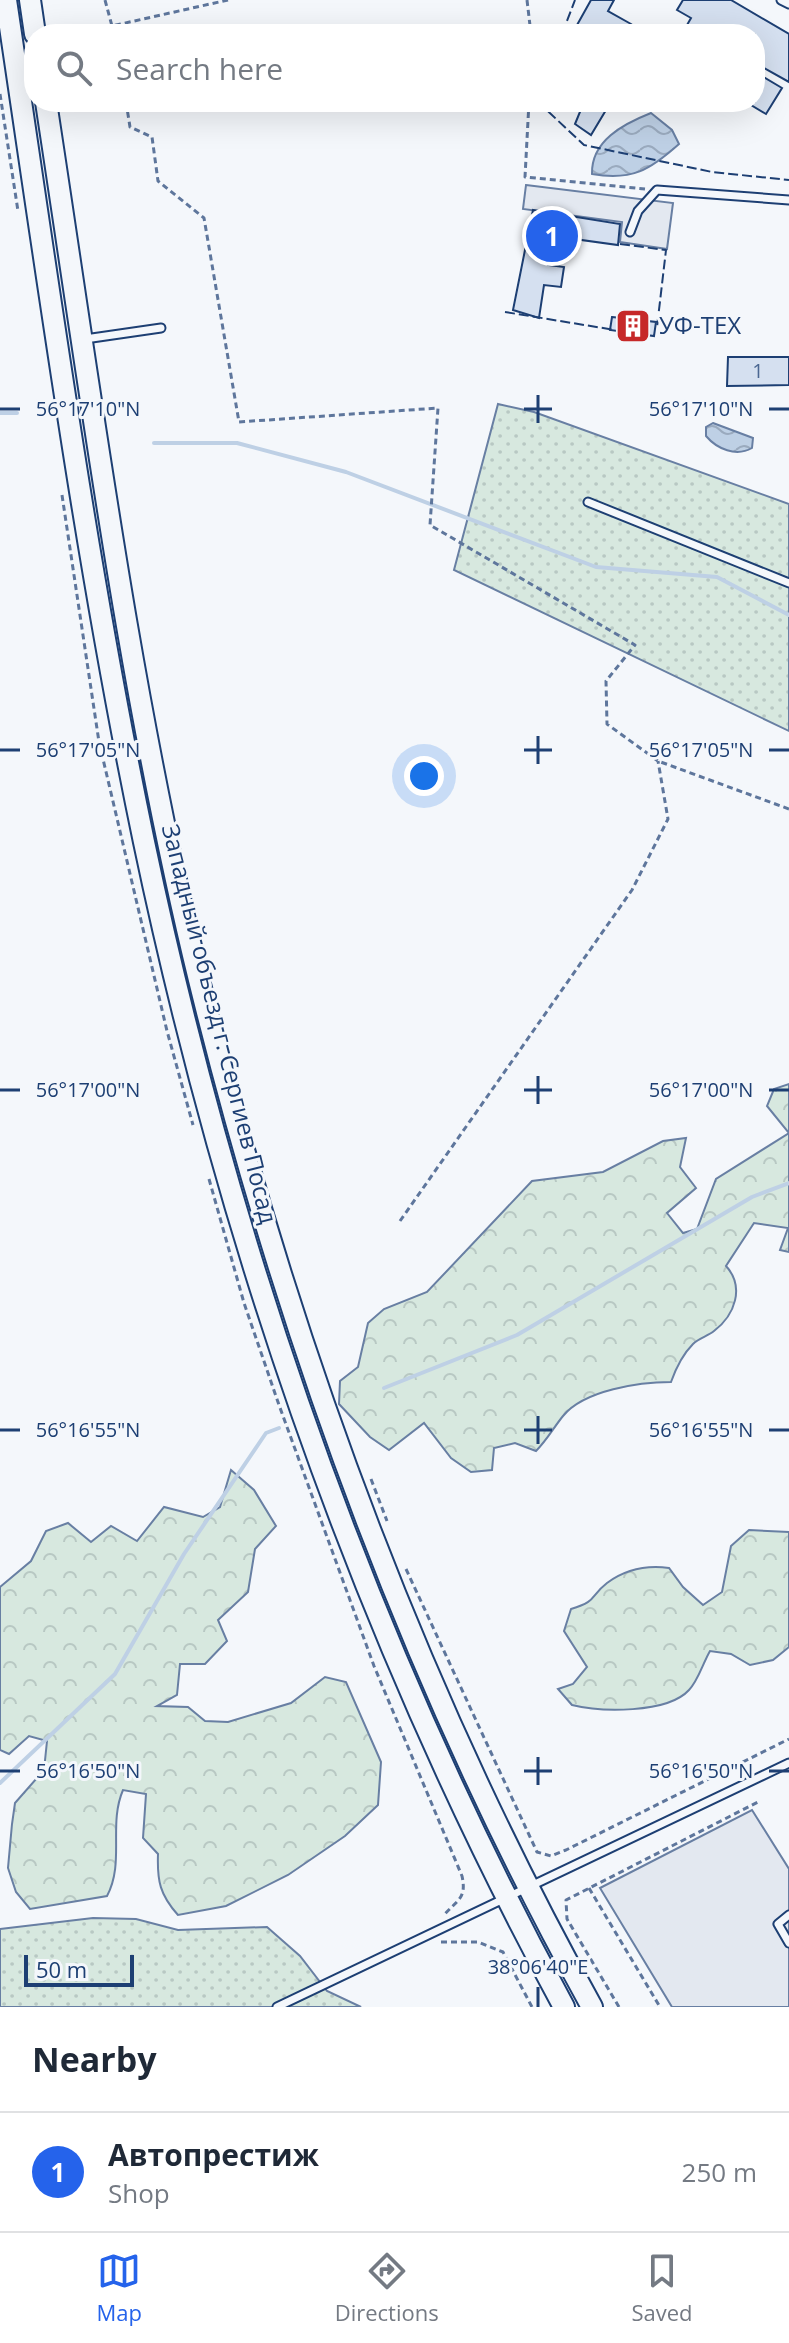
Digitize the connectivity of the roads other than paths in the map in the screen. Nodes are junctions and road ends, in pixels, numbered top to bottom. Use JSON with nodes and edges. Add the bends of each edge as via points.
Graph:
{"nodes":[{"id":1,"x":6,"y":0,"type":"edge"},
{"id":2,"x":30,"y":0,"type":"edge"},
{"id":3,"x":781,"y":0,"type":"edge"},
{"id":4,"x":789,"y":4,"type":"edge"},
{"id":5,"x":34,"y":24,"type":"edge"},
{"id":6,"x":48,"y":112,"type":"edge"},
{"id":7,"x":789,"y":200,"type":"edge"},
{"id":8,"x":630,"y":232,"type":"dead end"},
{"id":9,"x":161,"y":328,"type":"dead end"},
{"id":10,"x":83,"y":340,"type":"junction"},
{"id":11,"x":588,"y":502,"type":"dead end"},
{"id":12,"x":789,"y":583,"type":"edge"},
{"id":13,"x":789,"y":1763,"type":"edge"},
{"id":14,"x":527,"y":1890,"type":"junction"},
{"id":15,"x":506,"y":1900,"type":"junction"},
{"id":16,"x":789,"y":1915,"type":"edge"},
{"id":17,"x":789,"y":1943,"type":"edge"},
{"id":18,"x":277,"y":2007,"type":"edge"},
{"id":19,"x":564,"y":2007,"type":"edge"},
{"id":20,"x":592,"y":2007,"type":"edge"}],
"edges":[{"from":1,"to":15,"type":"main road","name":"Западный объезд г. Сергиев Посад","via":[[106,635],[177,987],[262,1295],[307,1428],[419,1716]]},
{"from":2,"to":5,"type":"main road"},
{"from":3,"to":4,"type":"lane"},
{"from":6,"to":10,"type":"main road","name":"Западный объезд г. Сергиев Посад"},
{"from":7,"to":8,"type":"lane","via":[[657,190],[638,211]]},
{"from":9,"to":10,"type":"lane"},
{"from":10,"to":14,"type":"main road","name":"Западный объезд г. Сергиев Посад","via":[[167,833],[199,979],[255,1187],[326,1414],[375,1543],[442,1710]]},
{"from":11,"to":12,"type":"lane"},
{"from":13,"to":14,"type":"lane"},
{"from":14,"to":15,"type":"lane"},
{"from":14,"to":20,"type":"main road","name":"Западный объезд г. Сергиев Посад"},
{"from":15,"to":18,"type":"lane"},
{"from":15,"to":19,"type":"main road","name":"Западный объезд г. Сергиев Посад"},
{"from":16,"to":17,"type":"lane","via":[[778,1924]]}]}
